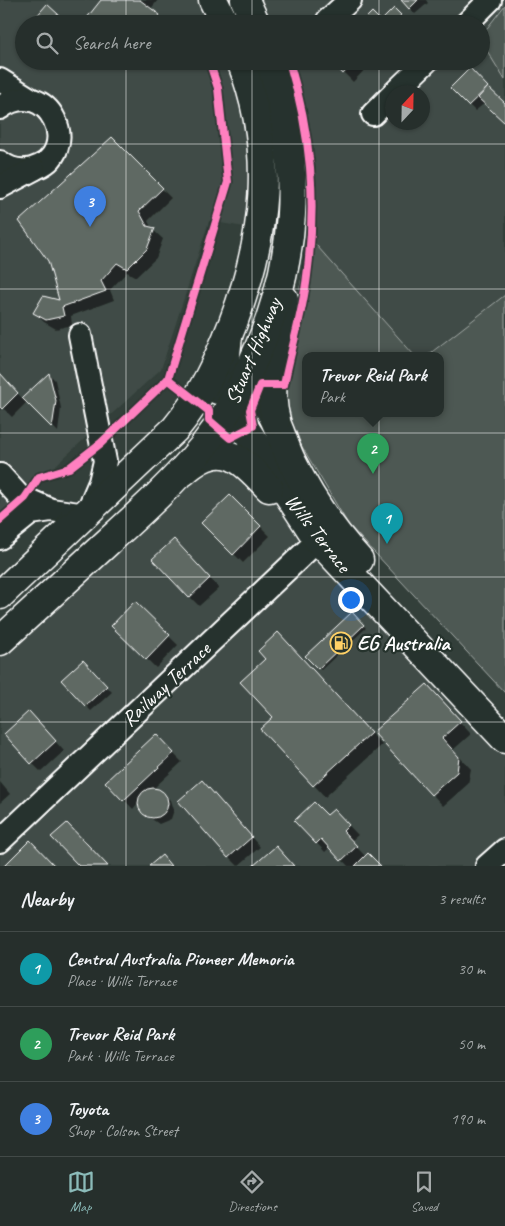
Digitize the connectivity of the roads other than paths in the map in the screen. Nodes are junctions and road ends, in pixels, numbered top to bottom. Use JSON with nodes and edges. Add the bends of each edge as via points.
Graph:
{"nodes":[{"id":1,"x":213,"y":0,"type":"edge"},
{"id":2,"x":245,"y":0,"type":"edge"},
{"id":3,"x":350,"y":0,"type":"edge"},
{"id":4,"x":490,"y":0,"type":"edge"},
{"id":5,"x":220,"y":15,"type":"edge"},
{"id":6,"x":252,"y":15,"type":"edge"},
{"id":7,"x":334,"y":15,"type":"edge"},
{"id":8,"x":475,"y":15,"type":"edge"},
{"id":9,"x":244,"y":70,"type":"edge"},
{"id":10,"x":273,"y":70,"type":"edge"},
{"id":11,"x":418,"y":70,"type":"edge"},
{"id":12,"x":0,"y":80,"type":"edge"},
{"id":13,"x":403,"y":85,"type":"edge"},
{"id":14,"x":32,"y":100,"type":"junction"},
{"id":15,"x":385,"y":103,"type":"edge"},
{"id":16,"x":0,"y":108,"type":"edge"},
{"id":17,"x":373,"y":114,"type":"dead end"},
{"id":18,"x":0,"y":162,"type":"edge"},
{"id":19,"x":37,"y":168,"type":"junction"},
{"id":20,"x":0,"y":187,"type":"edge"},
{"id":21,"x":288,"y":250,"type":"junction"},
{"id":22,"x":80,"y":335,"type":"dead end"},
{"id":23,"x":228,"y":335,"type":"junction"},
{"id":24,"x":234,"y":392,"type":"junction"},
{"id":25,"x":186,"y":416,"type":"junction"},
{"id":26,"x":278,"y":425,"type":"junction"},
{"id":27,"x":0,"y":475,"type":"edge"},
{"id":28,"x":178,"y":476,"type":"junction"},
{"id":29,"x":51,"y":510,"type":"junction"},
{"id":30,"x":86,"y":515,"type":"junction"},
{"id":31,"x":325,"y":533,"type":"junction"},
{"id":32,"x":0,"y":538,"type":"edge"},
{"id":33,"x":0,"y":595,"type":"edge"},
{"id":34,"x":0,"y":641,"type":"edge"},
{"id":35,"x":505,"y":716,"type":"edge"},
{"id":36,"x":505,"y":739,"type":"edge"},
{"id":37,"x":0,"y":841,"type":"edge"},
{"id":38,"x":505,"y":850,"type":"edge"},
{"id":39,"x":487,"y":866,"type":"edge"}],
"edges":[{"from":1,"to":5,"type":"main road"},
{"from":2,"to":6,"type":"main road"},
{"from":3,"to":7,"type":"street"},
{"from":4,"to":8,"type":"street"},
{"from":9,"to":23,"type":"main road","name":"Stuart Highway","via":[[263,154],[263,196],[257,246]]},
{"from":10,"to":21,"type":"main road","name":"Stuart Highway","via":[[288,136],[292,210]]},
{"from":11,"to":13,"type":"street"},
{"from":12,"to":14,"type":"street"},
{"from":14,"to":16,"type":"street","via":[[15,100]]},
{"from":14,"to":19,"type":"street","via":[[53,114],[59,131],[51,157]]},
{"from":15,"to":17,"type":"street"},
{"from":18,"to":19,"type":"street","via":[[13,169]]},
{"from":19,"to":20,"type":"street"},
{"from":21,"to":24,"type":"main road","name":"Stuart Highway","via":[[276,301]]},
{"from":21,"to":26,"type":"main road","via":[[273,386]]},
{"from":22,"to":30,"type":"street","via":[[106,461]]},
{"from":23,"to":24,"type":"main road","via":[[225,363]]},
{"from":23,"to":25,"type":"main road","name":"Stuart Highway"},
{"from":24,"to":25,"type":"main road","via":[[212,392]]},
{"from":24,"to":26,"type":"main road","name":"Wills Terrace","via":[[250,390],[265,403]]},
{"from":24,"to":28,"type":"main road","name":"Stuart Highway","via":[[204,446]]},
{"from":24,"to":31,"type":"main road","name":"Wills Terrace","via":[[246,430]]},
{"from":25,"to":30,"type":"main road","name":"Stuart Highway","via":[[154,452]]},
{"from":26,"to":31,"type":"main road","name":"Wills Terrace"},
{"from":27,"to":29,"type":"street","via":[[19,496]]},
{"from":28,"to":31,"type":"main road","via":[[209,454],[227,454],[239,459]]},
{"from":28,"to":34,"type":"main road","name":"Stuart Highway"},
{"from":29,"to":30,"type":"street"},
{"from":29,"to":32,"type":"street","via":[[31,513]]},
{"from":30,"to":33,"type":"main road","name":"Stuart Highway"},
{"from":31,"to":35,"type":"main road","name":"Wills Terrace","via":[[358,559]]},
{"from":31,"to":36,"type":"main road","name":"Wills Terrace"},
{"from":31,"to":37,"type":"street","name":"Railway Terrace"},
{"from":38,"to":39,"type":"street"}]}
